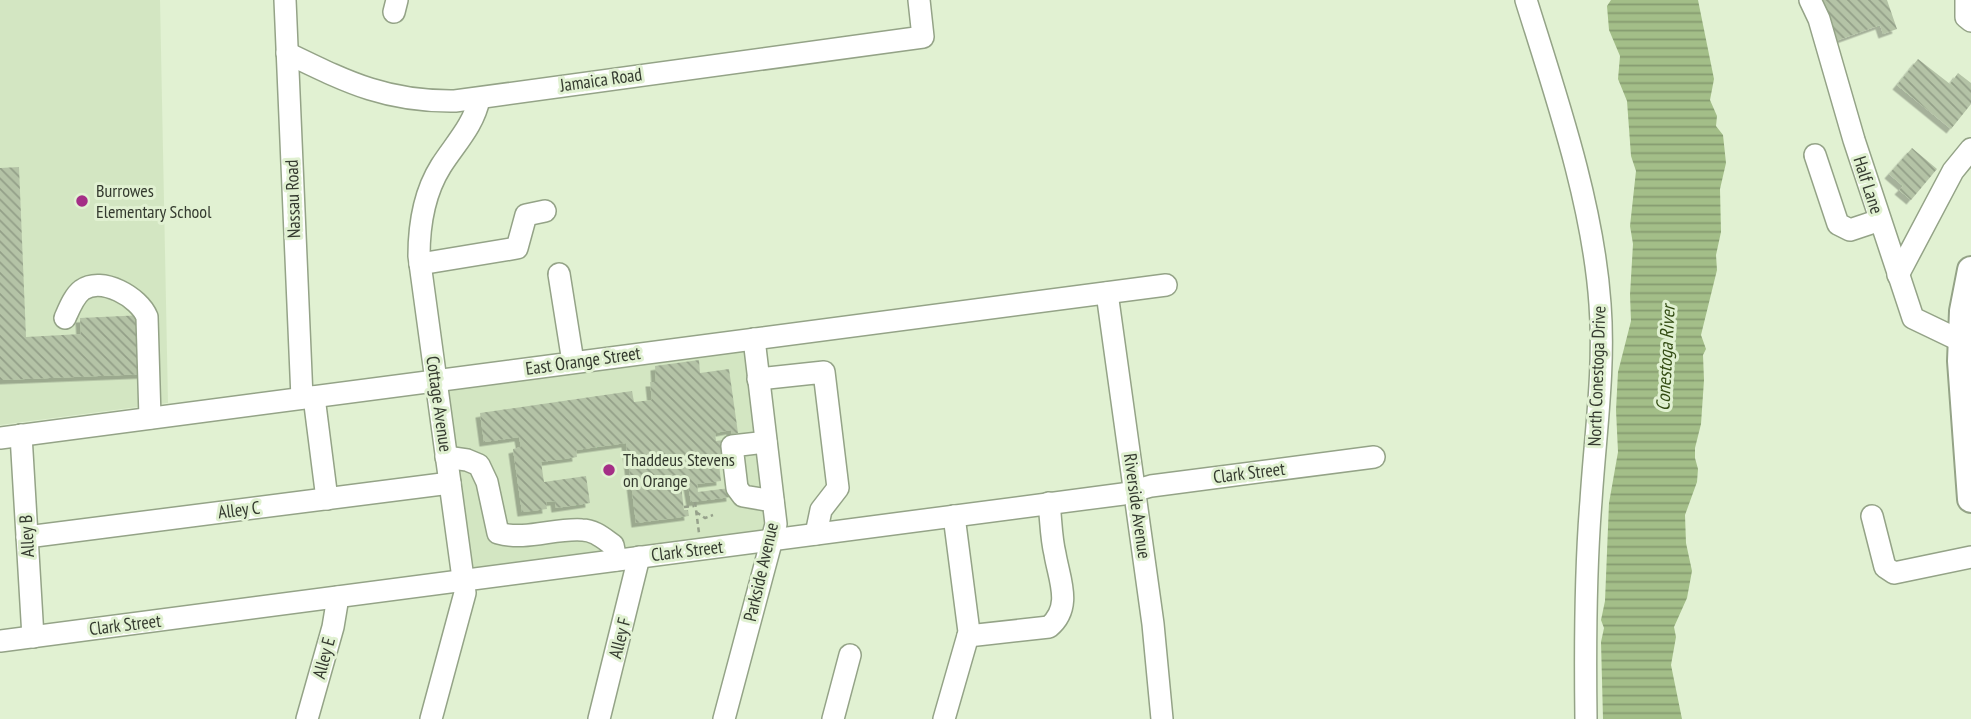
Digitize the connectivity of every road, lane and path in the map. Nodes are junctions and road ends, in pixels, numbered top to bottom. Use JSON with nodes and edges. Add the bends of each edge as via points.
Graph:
{"nodes":[{"id":1,"x":285,"y":0,"type":"edge"},
{"id":2,"x":919,"y":0,"type":"edge"},
{"id":3,"x":1526,"y":0,"type":"edge"},
{"id":4,"x":1810,"y":0,"type":"edge"},
{"id":5,"x":1966,"y":0,"type":"edge"},
{"id":6,"x":1971,"y":21,"type":"edge"},
{"id":7,"x":287,"y":53,"type":"junction"},
{"id":8,"x":479,"y":99,"type":"junction"},
{"id":9,"x":1971,"y":149,"type":"edge"},
{"id":10,"x":1815,"y":155,"type":"dead end"},
{"id":11,"x":545,"y":211,"type":"dead end"},
{"id":12,"x":1880,"y":220,"type":"junction"},
{"id":13,"x":421,"y":264,"type":"junction"},
{"id":14,"x":1971,"y":270,"type":"edge"},
{"id":15,"x":559,"y":274,"type":"dead end"},
{"id":16,"x":1898,"y":275,"type":"junction"},
{"id":17,"x":1167,"y":285,"type":"dead end"},
{"id":18,"x":1107,"y":293,"type":"junction"},
{"id":19,"x":65,"y":318,"type":"dead end"},
{"id":20,"x":754,"y":339,"type":"junction"},
{"id":21,"x":1961,"y":341,"type":"junction"},
{"id":22,"x":573,"y":362,"type":"junction"},
{"id":23,"x":758,"y":379,"type":"junction"},
{"id":24,"x":436,"y":381,"type":"junction"},
{"id":25,"x":308,"y":398,"type":"junction"},
{"id":26,"x":150,"y":418,"type":"junction"},
{"id":27,"x":22,"y":435,"type":"junction"},
{"id":28,"x":0,"y":438,"type":"edge"},
{"id":29,"x":766,"y":442,"type":"junction"},
{"id":30,"x":446,"y":457,"type":"junction"},
{"id":31,"x":1374,"y":457,"type":"dead end"},
{"id":32,"x":450,"y":483,"type":"junction"},
{"id":33,"x":1135,"y":490,"type":"junction"},
{"id":34,"x":327,"y":499,"type":"junction"},
{"id":35,"x":1971,"y":499,"type":"edge"},
{"id":36,"x":773,"y":501,"type":"junction"},
{"id":37,"x":1049,"y":503,"type":"junction"},
{"id":38,"x":684,"y":507,"type":"dead end"},
{"id":39,"x":696,"y":512,"type":"junction"},
{"id":40,"x":713,"y":515,"type":"dead end"},
{"id":41,"x":954,"y":516,"type":"junction"},
{"id":42,"x":1872,"y":516,"type":"dead end"},
{"id":43,"x":698,"y":528,"type":"dead end"},
{"id":44,"x":816,"y":534,"type":"junction"},
{"id":45,"x":27,"y":537,"type":"junction"},
{"id":46,"x":772,"y":540,"type":"junction"},
{"id":47,"x":614,"y":552,"type":"junction"},
{"id":48,"x":639,"y":557,"type":"junction"},
{"id":49,"x":1971,"y":557,"type":"edge"},
{"id":50,"x":463,"y":580,"type":"junction"},
{"id":51,"x":338,"y":597,"type":"junction"},
{"id":52,"x":968,"y":636,"type":"junction"},
{"id":53,"x":33,"y":637,"type":"junction"},
{"id":54,"x":0,"y":641,"type":"edge"},
{"id":55,"x":850,"y":655,"type":"dead end"},
{"id":56,"x":307,"y":719,"type":"edge"},
{"id":57,"x":431,"y":719,"type":"edge"},
{"id":58,"x":599,"y":719,"type":"edge"},
{"id":59,"x":724,"y":719,"type":"edge"},
{"id":60,"x":833,"y":719,"type":"edge"},
{"id":61,"x":944,"y":719,"type":"edge"},
{"id":62,"x":1162,"y":719,"type":"edge"},
{"id":63,"x":1586,"y":719,"type":"edge"}],
"edges":[{"from":1,"to":7,"type":"street","name":"Nassau Road"},
{"from":2,"to":8,"type":"street","name":"Jamaica Road","via":[[923,37]]},
{"from":3,"to":63,"type":"street","name":"North Conestoga Drive","via":[[1563,120],[1601,306],[1585,597]]},
{"from":4,"to":12,"type":"street","name":"Half Lane"},
{"from":5,"to":6,"type":"street","via":[[1966,17]]},
{"from":7,"to":8,"type":"street","name":"Jamaica Road","via":[[374,92],[429,102]]},
{"from":7,"to":25,"type":"street","name":"Nassau Road"},
{"from":8,"to":13,"type":"street","name":"Cottage Avenue","via":[[426,200],[419,232]]},
{"from":9,"to":16,"type":"street","via":[[1953,171]]},
{"from":10,"to":12,"type":"street","via":[[1838,224],[1850,230]]},
{"from":11,"to":13,"type":"street","via":[[526,215],[517,248]]},
{"from":12,"to":16,"type":"street","name":"Half Lane"},
{"from":13,"to":24,"type":"street","name":"Cottage Avenue"},
{"from":14,"to":21,"type":"main road"},
{"from":15,"to":22,"type":"street"},
{"from":16,"to":21,"type":"street","name":"Half Lane","via":[[1913,318]]},
{"from":17,"to":18,"type":"street","name":"East Orange Street"},
{"from":18,"to":20,"type":"street","name":"East Orange Street"},
{"from":18,"to":33,"type":"street","name":"Riverside Avenue"},
{"from":19,"to":26,"type":"street","via":[[78,293],[90,286],[122,293],[144,311]]},
{"from":20,"to":22,"type":"street","name":"East Orange Street"},
{"from":20,"to":23,"type":"street","name":"Parkside Avenue"},
{"from":21,"to":35,"type":"main road"},
{"from":22,"to":24,"type":"street","name":"East Orange Street"},
{"from":23,"to":29,"type":"street","name":"Parkside Avenue"},
{"from":23,"to":44,"type":"street","via":[[824,372],[838,488],[821,510]]},
{"from":24,"to":25,"type":"street","name":"East Orange Street"},
{"from":24,"to":30,"type":"street","name":"Cottage Avenue"},
{"from":25,"to":26,"type":"street","name":"East Orange Street"},
{"from":25,"to":34,"type":"street","name":"Nassau Road"},
{"from":26,"to":27,"type":"street","name":"East Orange Street"},
{"from":27,"to":28,"type":"street","name":"East Orange Street"},
{"from":27,"to":45,"type":"street","name":"Alley B"},
{"from":29,"to":36,"type":"street","name":"Parkside Avenue"},
{"from":29,"to":36,"type":"street","via":[[732,446],[737,488],[743,496]]},
{"from":30,"to":32,"type":"street","name":"Cottage Avenue"},
{"from":30,"to":47,"type":"street","via":[[479,465],[498,533],[512,537],[583,530],[597,533]]},
{"from":31,"to":33,"type":"street","name":"Clark Street"},
{"from":32,"to":34,"type":"street","name":"Alley C"},
{"from":32,"to":50,"type":"street","name":"Cottage Avenue"},
{"from":33,"to":37,"type":"street","name":"Clark Street"},
{"from":33,"to":62,"type":"street","name":"Riverside Avenue"},
{"from":34,"to":45,"type":"street","name":"Alley C"},
{"from":36,"to":46,"type":"street","name":"Parkside Avenue","via":[[776,524]]},
{"from":37,"to":41,"type":"street","name":"Clark Street"},
{"from":37,"to":52,"type":"street","via":[[1065,594],[1058,620],[1049,627]]},
{"from":38,"to":39,"type":"path","via":[[695,504]]},
{"from":39,"to":40,"type":"path","via":[[705,518]]},
{"from":39,"to":43,"type":"path"},
{"from":41,"to":44,"type":"street","name":"Clark Street"},
{"from":41,"to":52,"type":"street"},
{"from":42,"to":49,"type":"street","via":[[1885,567],[1894,573]]},
{"from":44,"to":46,"type":"street","name":"Clark Street"},
{"from":45,"to":53,"type":"street","name":"Alley B"},
{"from":46,"to":48,"type":"street","name":"Clark Street"},
{"from":46,"to":59,"type":"street","name":"Parkside Avenue"},
{"from":47,"to":48,"type":"street","name":"Clark Street"},
{"from":47,"to":50,"type":"street","name":"Clark Street"},
{"from":48,"to":58,"type":"street","name":"Alley F"},
{"from":50,"to":51,"type":"street","name":"Clark Street"},
{"from":50,"to":57,"type":"street","name":"Cottage Avenue","via":[[464,598]]},
{"from":51,"to":53,"type":"street","name":"Clark Street"},
{"from":51,"to":56,"type":"street","name":"Alley E"},
{"from":52,"to":61,"type":"street"},
{"from":53,"to":54,"type":"street","name":"Clark Street"},
{"from":55,"to":60,"type":"street"}]}
